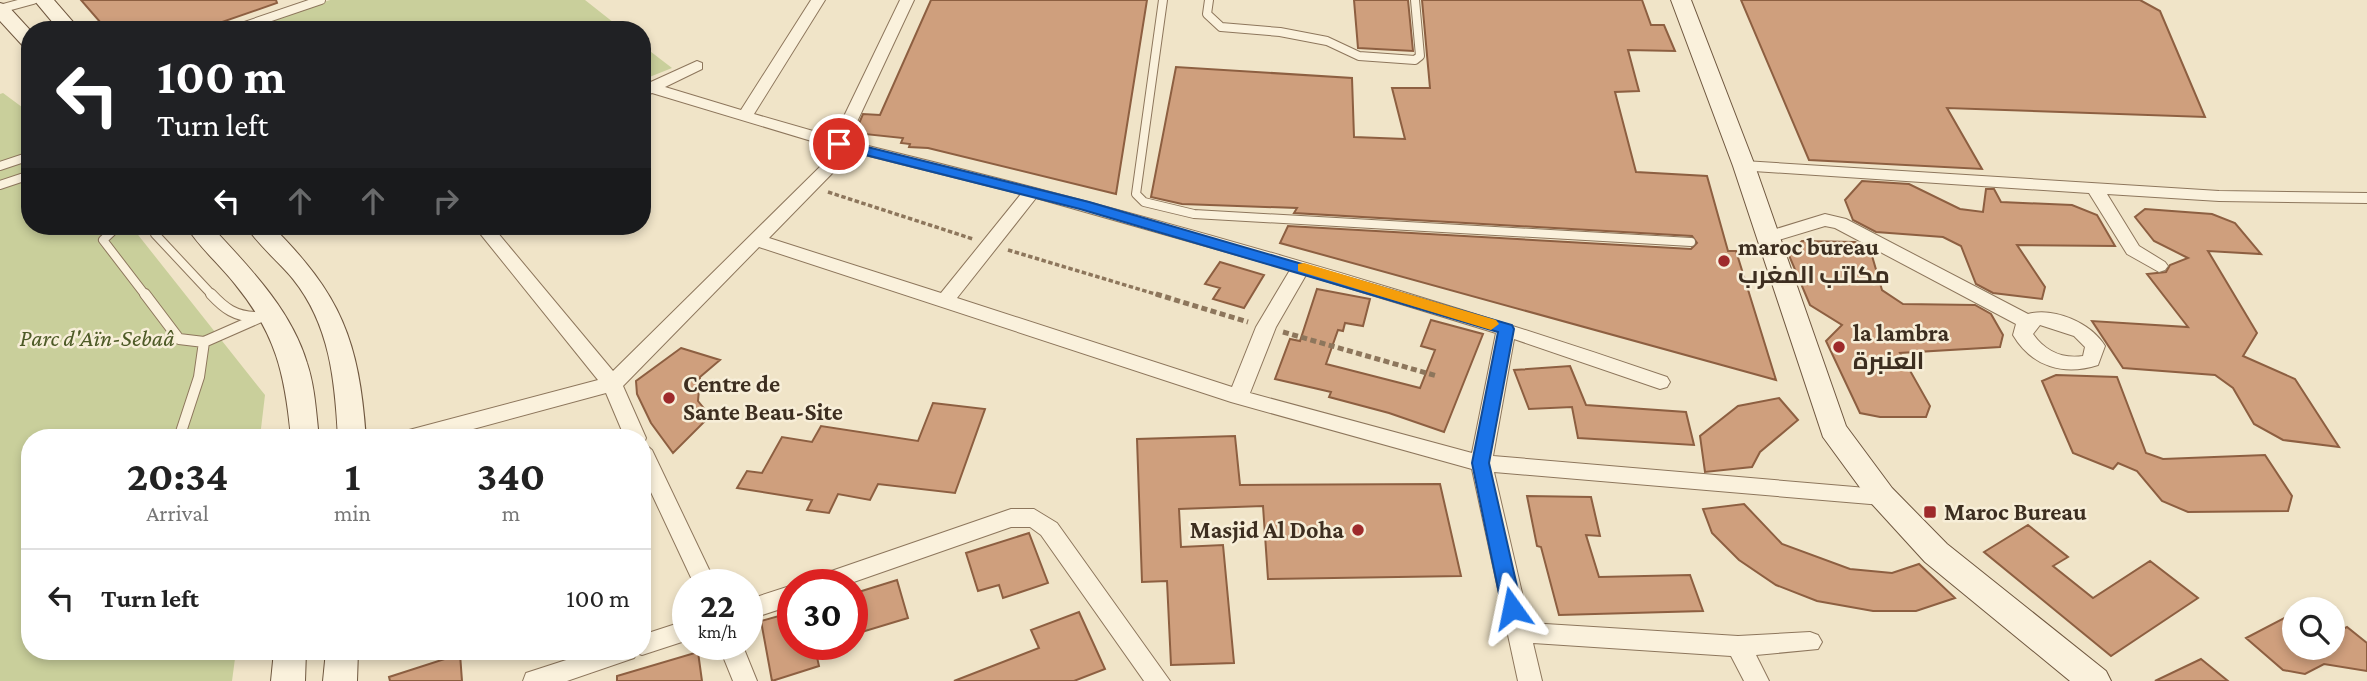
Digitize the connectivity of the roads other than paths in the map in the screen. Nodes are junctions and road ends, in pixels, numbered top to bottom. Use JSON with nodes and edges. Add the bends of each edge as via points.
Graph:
{"nodes":[{"id":1,"x":33,"y":0,"type":"edge"},
{"id":2,"x":44,"y":0,"type":"edge"},
{"id":3,"x":321,"y":0,"type":"edge"},
{"id":4,"x":818,"y":0,"type":"edge"},
{"id":5,"x":907,"y":0,"type":"edge"},
{"id":6,"x":1163,"y":0,"type":"edge"},
{"id":7,"x":1209,"y":0,"type":"edge"},
{"id":8,"x":1415,"y":0,"type":"edge"},
{"id":9,"x":1681,"y":0,"type":"edge"},
{"id":10,"x":0,"y":9,"type":"edge"},
{"id":11,"x":62,"y":21,"type":"edge"},
{"id":12,"x":259,"y":21,"type":"edge"},
{"id":13,"x":21,"y":32,"type":"edge"},
{"id":14,"x":697,"y":66,"type":"dead end"},
{"id":15,"x":651,"y":88,"type":"edge"},
{"id":16,"x":651,"y":91,"type":"edge"},
{"id":17,"x":744,"y":117,"type":"junction"},
{"id":18,"x":844,"y":146,"type":"junction"},
{"id":19,"x":21,"y":159,"type":"edge"},
{"id":20,"x":0,"y":166,"type":"edge"},
{"id":21,"x":1744,"y":166,"type":"junction"},
{"id":22,"x":21,"y":179,"type":"edge"},
{"id":23,"x":0,"y":185,"type":"edge"},
{"id":24,"x":2095,"y":189,"type":"junction"},
{"id":25,"x":1032,"y":191,"type":"junction"},
{"id":26,"x":2367,"y":198,"type":"edge"},
{"id":27,"x":105,"y":235,"type":"edge"},
{"id":28,"x":156,"y":235,"type":"edge"},
{"id":29,"x":205,"y":235,"type":"edge"},
{"id":30,"x":266,"y":235,"type":"edge"},
{"id":31,"x":491,"y":235,"type":"edge"},
{"id":32,"x":1769,"y":237,"type":"junction"},
{"id":33,"x":754,"y":239,"type":"junction"},
{"id":34,"x":1691,"y":242,"type":"dead end"},
{"id":35,"x":2159,"y":266,"type":"dead end"},
{"id":36,"x":1301,"y":267,"type":"junction"},
{"id":37,"x":943,"y":303,"type":"junction"},
{"id":38,"x":265,"y":315,"type":"junction"},
{"id":39,"x":2027,"y":322,"type":"dead end"},
{"id":40,"x":1506,"y":329,"type":"junction"},
{"id":41,"x":204,"y":341,"type":"junction"},
{"id":42,"x":1660,"y":382,"type":"dead end"},
{"id":43,"x":612,"y":384,"type":"junction"},
{"id":44,"x":1238,"y":397,"type":"junction"},
{"id":45,"x":182,"y":429,"type":"edge"},
{"id":46,"x":304,"y":429,"type":"edge"},
{"id":47,"x":351,"y":429,"type":"edge"},
{"id":48,"x":443,"y":429,"type":"edge"},
{"id":49,"x":632,"y":429,"type":"edge"},
{"id":50,"x":1481,"y":463,"type":"junction"},
{"id":51,"x":651,"y":469,"type":"edge"},
{"id":52,"x":1882,"y":496,"type":"junction"},
{"id":53,"x":698,"y":569,"type":"edge"},
{"id":54,"x":865,"y":569,"type":"edge"},
{"id":55,"x":1517,"y":632,"type":"junction"},
{"id":56,"x":672,"y":636,"type":"edge"},
{"id":57,"x":651,"y":642,"type":"edge"},
{"id":58,"x":1810,"y":642,"type":"dead end"},
{"id":59,"x":1738,"y":646,"type":"junction"},
{"id":60,"x":289,"y":660,"type":"edge"},
{"id":61,"x":341,"y":660,"type":"edge"},
{"id":62,"x":599,"y":660,"type":"edge"},
{"id":63,"x":736,"y":660,"type":"edge"},
{"id":64,"x":288,"y":681,"type":"edge"},
{"id":65,"x":340,"y":681,"type":"edge"},
{"id":66,"x":535,"y":681,"type":"edge"},
{"id":67,"x":745,"y":681,"type":"edge"},
{"id":68,"x":1158,"y":681,"type":"edge"},
{"id":69,"x":1530,"y":681,"type":"edge"},
{"id":70,"x":1757,"y":681,"type":"edge"},
{"id":71,"x":2094,"y":681,"type":"edge"}],
"edges":[{"from":1,"to":10,"type":"lane"},
{"from":2,"to":11,"type":"street"},
{"from":3,"to":12,"type":"lane"},
{"from":4,"to":17,"type":"street"},
{"from":5,"to":18,"type":"street"},
{"from":6,"to":34,"type":"lane","via":[[1136,194],[1144,202],[1194,214]]},
{"from":7,"to":8,"type":"lane","via":[[1207,14],[1221,27],[1327,41],[1359,56],[1415,60],[1420,56]]},
{"from":9,"to":21,"type":"street"},
{"from":10,"to":13,"type":"street"},
{"from":14,"to":15,"type":"street"},
{"from":16,"to":17,"type":"street"},
{"from":17,"to":18,"type":"street"},
{"from":18,"to":25,"type":"street"},
{"from":18,"to":33,"type":"street"},
{"from":19,"to":20,"type":"lane"},
{"from":21,"to":24,"type":"street"},
{"from":21,"to":32,"type":"street"},
{"from":22,"to":23,"type":"lane"},
{"from":24,"to":26,"type":"street"},
{"from":24,"to":35,"type":"street","via":[[2133,250]]},
{"from":25,"to":36,"type":"street"},
{"from":25,"to":37,"type":"street"},
{"from":27,"to":41,"type":"lane","via":[[105,243],[179,339]]},
{"from":28,"to":38,"type":"lane","via":[[225,309],[240,317]]},
{"from":29,"to":38,"type":"street"},
{"from":30,"to":47,"type":"street","via":[[331,315],[347,366]]},
{"from":31,"to":43,"type":"street"},
{"from":32,"to":39,"type":"street","via":[[1825,220],[1840,223]]},
{"from":32,"to":52,"type":"street","via":[[1833,430]]},
{"from":33,"to":37,"type":"street"},
{"from":33,"to":43,"type":"street"},
{"from":36,"to":40,"type":"street"},
{"from":36,"to":44,"type":"street","via":[[1266,327]]},
{"from":37,"to":44,"type":"street"},
{"from":38,"to":41,"type":"lane"},
{"from":38,"to":46,"type":"street","via":[[284,336],[299,382]]},
{"from":40,"to":42,"type":"street"},
{"from":40,"to":50,"type":"street"},
{"from":41,"to":45,"type":"lane","via":[[199,377]]},
{"from":43,"to":48,"type":"street"},
{"from":43,"to":49,"type":"street"},
{"from":44,"to":50,"type":"street"},
{"from":50,"to":52,"type":"street"},
{"from":50,"to":55,"type":"street"},
{"from":51,"to":53,"type":"street"},
{"from":52,"to":71,"type":"street","via":[[1936,553]]},
{"from":54,"to":68,"type":"street","via":[[1011,519],[1034,518],[1049,529]]},
{"from":55,"to":59,"type":"street"},
{"from":55,"to":69,"type":"street"},
{"from":56,"to":57,"type":"street"},
{"from":58,"to":59,"type":"street"},
{"from":59,"to":70,"type":"street"},
{"from":60,"to":64,"type":"street"},
{"from":61,"to":65,"type":"street"},
{"from":62,"to":66,"type":"street"},
{"from":63,"to":67,"type":"street"}]}
